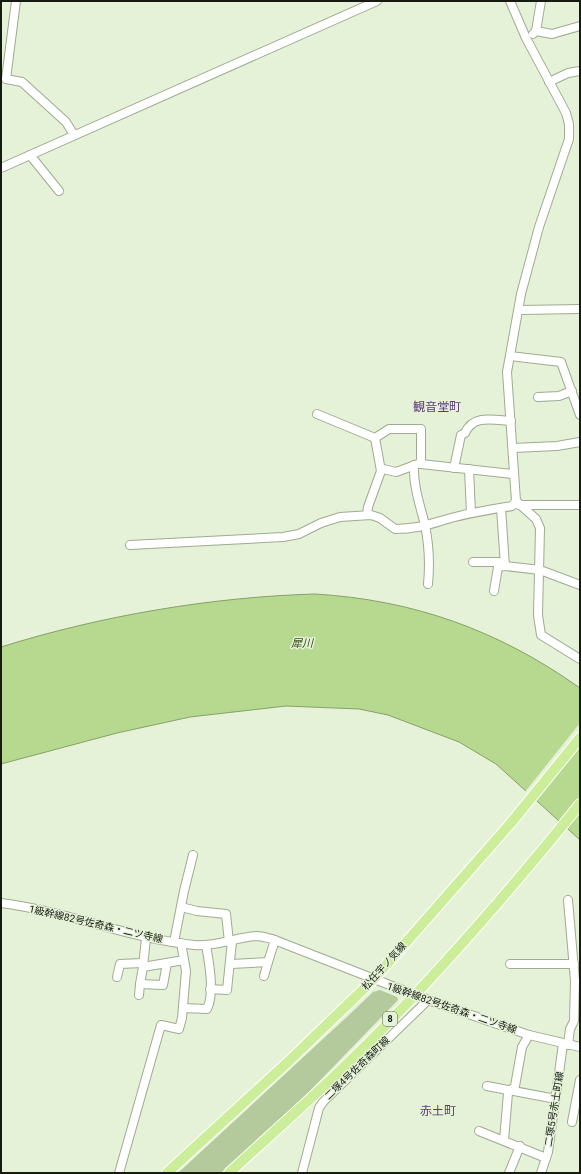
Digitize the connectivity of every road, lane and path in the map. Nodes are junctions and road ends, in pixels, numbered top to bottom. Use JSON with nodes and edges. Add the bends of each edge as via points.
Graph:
{"nodes":[{"id":1,"x":16,"y":1,"type":"edge"},
{"id":2,"x":376,"y":1,"type":"edge"},
{"id":3,"x":510,"y":1,"type":"edge"},
{"id":4,"x":541,"y":1,"type":"edge"},
{"id":5,"x":580,"y":26,"type":"edge"},
{"id":6,"x":536,"y":32,"type":"junction"},
{"id":7,"x":526,"y":38,"type":"junction"},
{"id":8,"x":580,"y":71,"type":"edge"},
{"id":9,"x":549,"y":82,"type":"junction"},
{"id":10,"x":74,"y":134,"type":"junction"},
{"id":11,"x":30,"y":155,"type":"junction"},
{"id":12,"x":1,"y":168,"type":"edge"},
{"id":13,"x":59,"y":190,"type":"dead end"},
{"id":14,"x":580,"y":309,"type":"edge"},
{"id":15,"x":519,"y":310,"type":"junction"},
{"id":16,"x":510,"y":356,"type":"junction"},
{"id":17,"x":572,"y":392,"type":"junction"},
{"id":18,"x":538,"y":397,"type":"dead end"},
{"id":19,"x":317,"y":414,"type":"dead end"},
{"id":20,"x":580,"y":415,"type":"edge"},
{"id":21,"x":511,"y":421,"type":"junction"},
{"id":22,"x":375,"y":438,"type":"junction"},
{"id":23,"x":580,"y":442,"type":"edge"},
{"id":24,"x":513,"y":448,"type":"junction"},
{"id":25,"x":418,"y":464,"type":"junction"},
{"id":26,"x":454,"y":468,"type":"junction"},
{"id":27,"x":469,"y":469,"type":"junction"},
{"id":28,"x":381,"y":471,"type":"junction"},
{"id":29,"x":513,"y":474,"type":"junction"},
{"id":30,"x":517,"y":503,"type":"junction"},
{"id":31,"x":580,"y":505,"type":"edge"},
{"id":32,"x":501,"y":508,"type":"junction"},
{"id":33,"x":471,"y":513,"type":"junction"},
{"id":34,"x":367,"y":515,"type":"junction"},
{"id":35,"x":425,"y":526,"type":"junction"},
{"id":36,"x":130,"y":545,"type":"dead end"},
{"id":37,"x":473,"y":562,"type":"dead end"},
{"id":38,"x":501,"y":567,"type":"junction"},
{"id":39,"x":540,"y":570,"type":"junction"},
{"id":40,"x":428,"y":584,"type":"dead end"},
{"id":41,"x":580,"y":585,"type":"edge"},
{"id":42,"x":494,"y":591,"type":"dead end"},
{"id":43,"x":580,"y":659,"type":"edge"},
{"id":44,"x":580,"y":738,"type":"edge"},
{"id":45,"x":580,"y":804,"type":"edge"},
{"id":46,"x":193,"y":855,"type":"dead end"},
{"id":47,"x":568,"y":900,"type":"dead end"},
{"id":48,"x":1,"y":903,"type":"edge"},
{"id":49,"x":182,"y":907,"type":"junction"},
{"id":50,"x":146,"y":938,"type":"junction"},
{"id":51,"x":275,"y":940,"type":"junction"},
{"id":52,"x":231,"y":941,"type":"junction"},
{"id":53,"x":178,"y":943,"type":"junction"},
{"id":54,"x":206,"y":945,"type":"junction"},
{"id":55,"x":184,"y":960,"type":"junction"},
{"id":56,"x":576,"y":960,"type":"edge"},
{"id":57,"x":268,"y":962,"type":"junction"},
{"id":58,"x":167,"y":963,"type":"junction"},
{"id":59,"x":231,"y":964,"type":"junction"},
{"id":60,"x":510,"y":964,"type":"dead end"},
{"id":61,"x":142,"y":965,"type":"junction"},
{"id":62,"x":264,"y":976,"type":"dead end"},
{"id":63,"x":117,"y":977,"type":"dead end"},
{"id":64,"x":373,"y":980,"type":"junction"},
{"id":65,"x":140,"y":984,"type":"junction"},
{"id":66,"x":210,"y":989,"type":"junction"},
{"id":67,"x":139,"y":995,"type":"dead end"},
{"id":68,"x":414,"y":995,"type":"junction"},
{"id":69,"x":428,"y":1000,"type":"junction"},
{"id":70,"x":577,"y":1005,"type":"edge"},
{"id":71,"x":183,"y":1008,"type":"junction"},
{"id":72,"x":529,"y":1035,"type":"junction"},
{"id":73,"x":566,"y":1044,"type":"junction"},
{"id":74,"x":580,"y":1047,"type":"edge"},
{"id":75,"x":580,"y":1080,"type":"edge"},
{"id":76,"x":487,"y":1086,"type":"dead end"},
{"id":77,"x":512,"y":1090,"type":"junction"},
{"id":78,"x":315,"y":1094,"type":"junction"},
{"id":79,"x":556,"y":1099,"type":"junction"},
{"id":80,"x":319,"y":1108,"type":"junction"},
{"id":81,"x":572,"y":1122,"type":"dead end"},
{"id":82,"x":479,"y":1131,"type":"dead end"},
{"id":83,"x":504,"y":1140,"type":"junction"},
{"id":84,"x":520,"y":1146,"type":"junction"},
{"id":85,"x":546,"y":1158,"type":"junction"},
{"id":86,"x":119,"y":1173,"type":"edge"},
{"id":87,"x":167,"y":1173,"type":"edge"},
{"id":88,"x":229,"y":1173,"type":"edge"},
{"id":89,"x":302,"y":1173,"type":"edge"},
{"id":90,"x":510,"y":1173,"type":"edge"},
{"id":91,"x":540,"y":1173,"type":"edge"}],
"edges":[{"from":1,"to":10,"type":"street","via":[[6,79],[22,82],[66,122]]},
{"from":2,"to":10,"type":"street"},
{"from":3,"to":7,"type":"street"},
{"from":4,"to":6,"type":"street"},
{"from":5,"to":6,"type":"street","via":[[552,34]]},
{"from":6,"to":7,"type":"street"},
{"from":7,"to":9,"type":"street"},
{"from":8,"to":9,"type":"street","via":[[568,73]]},
{"from":9,"to":15,"type":"street","via":[[566,113],[569,139],[539,227]]},
{"from":10,"to":11,"type":"street"},
{"from":11,"to":12,"type":"street"},
{"from":11,"to":13,"type":"street"},
{"from":14,"to":15,"type":"street"},
{"from":15,"to":16,"type":"street"},
{"from":16,"to":17,"type":"street","via":[[561,362]]},
{"from":16,"to":21,"type":"street","via":[[507,372]]},
{"from":17,"to":18,"type":"street","via":[[559,396]]},
{"from":17,"to":20,"type":"street"},
{"from":19,"to":22,"type":"street"},
{"from":21,"to":24,"type":"street"},
{"from":21,"to":26,"type":"street","via":[[473,421],[461,435]]},
{"from":22,"to":25,"type":"street","via":[[389,429],[421,429]]},
{"from":22,"to":28,"type":"street"},
{"from":23,"to":24,"type":"street"},
{"from":24,"to":29,"type":"street"},
{"from":25,"to":26,"type":"street"},
{"from":25,"to":28,"type":"street","via":[[396,472],[383,469]]},
{"from":25,"to":35,"type":"street","via":[[414,479]]},
{"from":26,"to":27,"type":"street"},
{"from":27,"to":29,"type":"street"},
{"from":27,"to":33,"type":"street"},
{"from":28,"to":34,"type":"street"},
{"from":29,"to":30,"type":"street"},
{"from":30,"to":31,"type":"street"},
{"from":30,"to":32,"type":"street"},
{"from":30,"to":39,"type":"street","via":[[536,519],[540,528]]},
{"from":32,"to":33,"type":"street"},
{"from":32,"to":38,"type":"street"},
{"from":33,"to":35,"type":"street"},
{"from":34,"to":35,"type":"street","via":[[380,518],[395,529]]},
{"from":34,"to":36,"type":"street","via":[[340,517],[299,534],[284,537]]},
{"from":35,"to":40,"type":"street","via":[[430,565]]},
{"from":37,"to":38,"type":"street","via":[[498,562]]},
{"from":38,"to":39,"type":"street"},
{"from":38,"to":42,"type":"street"},
{"from":39,"to":41,"type":"street"},
{"from":39,"to":43,"type":"street","via":[[538,615],[541,634]]},
{"from":44,"to":64,"type":"main road","name":"松任宇ノ気線","via":[[510,824]]},
{"from":45,"to":68,"type":"main road","number":"8","via":[[540,854]]},
{"from":46,"to":49,"type":"street"},
{"from":47,"to":56,"type":"street","name":"二塚5号赤土町線"},
{"from":48,"to":50,"type":"street","name":"1級幹線82号佐奇森・二ツ寺線","via":[[33,908]]},
{"from":49,"to":52,"type":"street","via":[[226,914]]},
{"from":49,"to":53,"type":"street"},
{"from":50,"to":53,"type":"street","name":"1級幹線82号佐奇森・二ツ寺線"},
{"from":50,"to":61,"type":"street"},
{"from":51,"to":52,"type":"street","name":"1級幹線82号佐奇森・二ツ寺線","via":[[257,936]]},
{"from":51,"to":57,"type":"street"},
{"from":51,"to":64,"type":"street","name":"1級幹線82号佐奇森・二ツ寺線"},
{"from":52,"to":54,"type":"street","name":"1級幹線82号佐奇森・二ツ寺線"},
{"from":52,"to":59,"type":"street"},
{"from":53,"to":54,"type":"street","name":"1級幹線82号佐奇森・二ツ寺線"},
{"from":53,"to":55,"type":"street"},
{"from":54,"to":66,"type":"street"},
{"from":55,"to":58,"type":"street"},
{"from":55,"to":71,"type":"street","via":[[186,971]]},
{"from":56,"to":60,"type":"street"},
{"from":56,"to":70,"type":"street","name":"二塚5号赤土町線"},
{"from":57,"to":59,"type":"street"},
{"from":57,"to":62,"type":"street"},
{"from":58,"to":61,"type":"street"},
{"from":58,"to":65,"type":"street","via":[[163,985]]},
{"from":59,"to":66,"type":"street","via":[[227,990]]},
{"from":61,"to":63,"type":"street","via":[[120,964]]},
{"from":61,"to":65,"type":"street"},
{"from":64,"to":68,"type":"street","name":"1級幹線82号佐奇森・二ツ寺線"},
{"from":64,"to":87,"type":"main road","name":"松任宇ノ気線"},
{"from":65,"to":67,"type":"street"},
{"from":66,"to":71,"type":"street","via":[[207,1009]]},
{"from":68,"to":69,"type":"street","name":"1級幹線82号佐奇森・二ツ寺線"},
{"from":68,"to":78,"type":"main road","number":"8"},
{"from":69,"to":72,"type":"street","name":"1級幹線82号佐奇森・二ツ寺線"},
{"from":69,"to":80,"type":"street","name":"二塚4号佐奇森町線"},
{"from":70,"to":73,"type":"street","name":"二塚5号赤土町線"},
{"from":71,"to":86,"type":"street","via":[[179,1029],[161,1025]]},
{"from":72,"to":73,"type":"street","name":"1級幹線82号佐奇森・二ツ寺線"},
{"from":72,"to":77,"type":"street","via":[[522,1047],[515,1086]]},
{"from":73,"to":74,"type":"street","name":"1級幹線82号佐奇森・二ツ寺線"},
{"from":73,"to":79,"type":"street","name":"二塚5号赤土町線"},
{"from":75,"to":81,"type":"street"},
{"from":76,"to":77,"type":"street"},
{"from":77,"to":79,"type":"street"},
{"from":77,"to":83,"type":"street","via":[[508,1093]]},
{"from":78,"to":80,"type":"street"},
{"from":78,"to":88,"type":"main road","number":"8"},
{"from":79,"to":85,"type":"street","name":"二塚5号赤土町線"},
{"from":80,"to":89,"type":"street","name":"二塚4号佐奇森町線"},
{"from":82,"to":83,"type":"street"},
{"from":83,"to":84,"type":"street"},
{"from":84,"to":85,"type":"street"},
{"from":84,"to":90,"type":"street"},
{"from":85,"to":91,"type":"street","name":"二塚5号赤土町線"}]}
